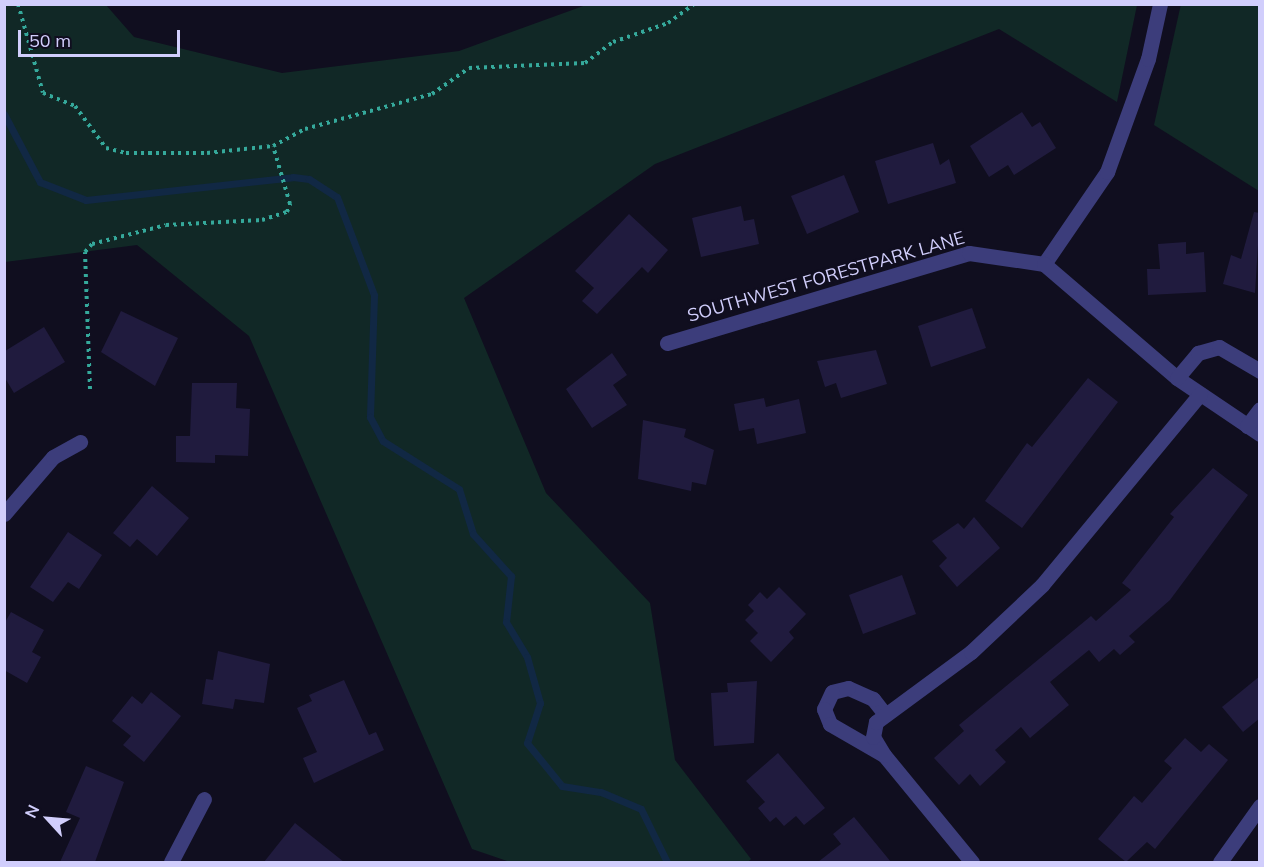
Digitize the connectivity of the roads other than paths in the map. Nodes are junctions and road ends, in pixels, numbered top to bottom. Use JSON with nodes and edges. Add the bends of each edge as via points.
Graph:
{"nodes":[{"id":1,"x":1160,"y":4,"type":"edge"},
{"id":2,"x":1044,"y":264,"type":"junction"},
{"id":3,"x":667,"y":344,"type":"dead end"},
{"id":4,"x":1260,"y":371,"type":"edge"},
{"id":5,"x":1177,"y":378,"type":"junction"},
{"id":6,"x":1200,"y":394,"type":"junction"},
{"id":7,"x":1260,"y":409,"type":"edge"},
{"id":8,"x":1253,"y":430,"type":"edge"},
{"id":9,"x":80,"y":442,"type":"dead end"},
{"id":10,"x":4,"y":514,"type":"edge"},
{"id":11,"x":884,"y":713,"type":"junction"},
{"id":12,"x":884,"y":755,"type":"junction"},
{"id":13,"x":204,"y":799,"type":"dead end"},
{"id":14,"x":1260,"y":806,"type":"edge"},
{"id":15,"x":171,"y":862,"type":"edge"},
{"id":16,"x":972,"y":862,"type":"edge"},
{"id":17,"x":1220,"y":862,"type":"edge"}],
"edges":[{"from":1,"to":2,"type":"street","via":[[1148,59],[1107,172]]},
{"from":2,"to":3,"type":"street","name":"SOUTHWEST FORESTPARK LANE","via":[[969,253]]},
{"from":2,"to":5,"type":"street"},
{"from":4,"to":5,"type":"street","via":[[1219,346],[1198,353]]},
{"from":5,"to":6,"type":"street"},
{"from":6,"to":8,"type":"street"},
{"from":6,"to":11,"type":"street","via":[[1042,585],[971,652]]},
{"from":7,"to":8,"type":"street"},
{"from":9,"to":10,"type":"street","via":[[53,457]]},
{"from":11,"to":12,"type":"street","via":[[873,736]]},
{"from":11,"to":12,"type":"street","via":[[873,699],[848,688],[832,692],[824,709],[830,724]]},
{"from":12,"to":16,"type":"street"},
{"from":13,"to":15,"type":"street"},
{"from":14,"to":17,"type":"street"}]}
